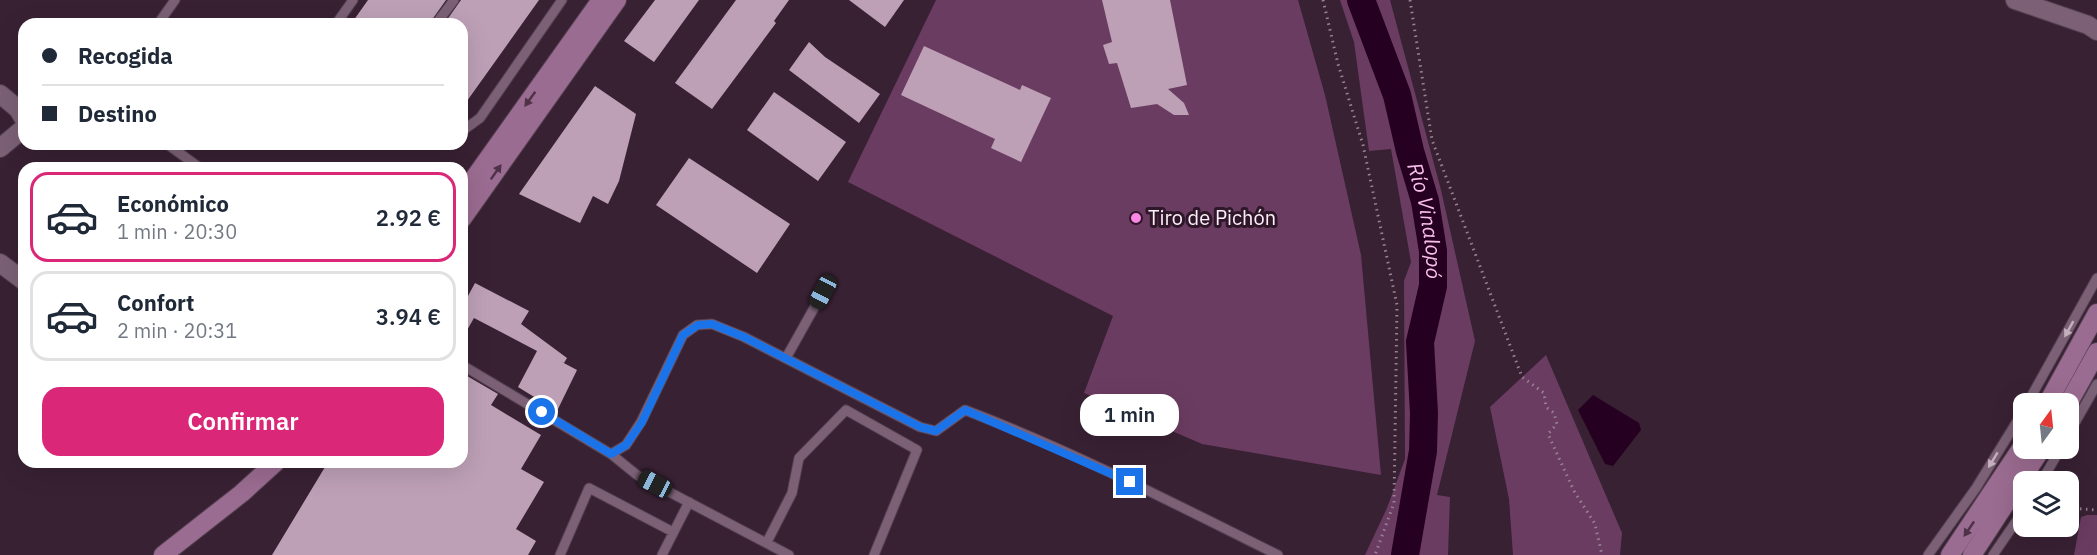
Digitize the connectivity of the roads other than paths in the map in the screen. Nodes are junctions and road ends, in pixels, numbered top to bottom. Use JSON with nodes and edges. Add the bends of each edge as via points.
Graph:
{"nodes":[{"id":1,"x":175,"y":0,"type":"edge"},
{"id":2,"x":353,"y":0,"type":"edge"},
{"id":3,"x":454,"y":0,"type":"edge"},
{"id":4,"x":562,"y":0,"type":"edge"},
{"id":5,"x":601,"y":0,"type":"edge"},
{"id":6,"x":617,"y":0,"type":"edge"},
{"id":7,"x":2015,"y":0,"type":"edge"},
{"id":8,"x":162,"y":18,"type":"edge"},
{"id":9,"x":340,"y":18,"type":"edge"},
{"id":10,"x":440,"y":18,"type":"edge"},
{"id":11,"x":2097,"y":31,"type":"edge"},
{"id":12,"x":0,"y":94,"type":"edge"},
{"id":13,"x":18,"y":109,"type":"edge"},
{"id":14,"x":468,"y":127,"type":"edge"},
{"id":15,"x":18,"y":133,"type":"edge"},
{"id":16,"x":0,"y":148,"type":"edge"},
{"id":17,"x":175,"y":150,"type":"edge"},
{"id":18,"x":192,"y":162,"type":"edge"},
{"id":19,"x":468,"y":187,"type":"edge"},
{"id":20,"x":468,"y":211,"type":"edge"},
{"id":21,"x":0,"y":263,"type":"edge"},
{"id":22,"x":18,"y":276,"type":"edge"},
{"id":23,"x":2097,"y":278,"type":"edge"},
{"id":24,"x":823,"y":292,"type":"dead end"},
{"id":25,"x":2097,"y":313,"type":"edge"},
{"id":26,"x":2097,"y":352,"type":"edge"},
{"id":27,"x":786,"y":358,"type":"junction"},
{"id":28,"x":468,"y":369,"type":"edge"},
{"id":29,"x":2097,"y":384,"type":"edge"},
{"id":30,"x":2033,"y":393,"type":"edge"},
{"id":31,"x":2053,"y":393,"type":"edge"},
{"id":32,"x":2074,"y":393,"type":"edge"},
{"id":33,"x":2079,"y":416,"type":"edge"},
{"id":34,"x":2013,"y":428,"type":"edge"},
{"id":35,"x":611,"y":454,"type":"junction"},
{"id":36,"x":2014,"y":459,"type":"edge"},
{"id":37,"x":2035,"y":459,"type":"edge"},
{"id":38,"x":269,"y":468,"type":"edge"},
{"id":39,"x":689,"y":502,"type":"junction"},
{"id":40,"x":2013,"y":526,"type":"edge"},
{"id":41,"x":673,"y":532,"type":"junction"},
{"id":42,"x":766,"y":542,"type":"junction"},
{"id":43,"x":163,"y":555,"type":"edge"},
{"id":44,"x":560,"y":555,"type":"edge"},
{"id":45,"x":662,"y":555,"type":"edge"},
{"id":46,"x":789,"y":555,"type":"edge"},
{"id":47,"x":874,"y":555,"type":"edge"},
{"id":48,"x":1278,"y":555,"type":"edge"},
{"id":49,"x":1928,"y":555,"type":"edge"},
{"id":50,"x":1950,"y":555,"type":"edge"},
{"id":51,"x":1972,"y":555,"type":"edge"},
{"id":52,"x":1993,"y":555,"type":"edge"}],
"edges":[{"from":1,"to":8,"type":"lane"},
{"from":2,"to":9,"type":"lane"},
{"from":3,"to":10,"type":"lane"},
{"from":4,"to":14,"type":"lane","via":[[480,118]]},
{"from":5,"to":19,"type":"main road","one_way":true},
{"from":20,"to":6,"type":"main road","one_way":true},
{"from":7,"to":11,"type":"street"},
{"from":12,"to":13,"type":"street"},
{"from":15,"to":16,"type":"street"},
{"from":17,"to":18,"type":"lane"},
{"from":21,"to":22,"type":"street"},
{"from":23,"to":30,"type":"lane","one_way":true},
{"from":24,"to":27,"type":"lane"},
{"from":25,"to":31,"type":"main road"},
{"from":26,"to":32,"type":"main road"},
{"from":27,"to":35,"type":"lane","via":[[712,324],[698,325],[683,335],[642,422],[626,445]]},
{"from":27,"to":48,"type":"lane","via":[[920,427],[936,431],[965,410],[1005,425]]},
{"from":28,"to":35,"type":"lane"},
{"from":29,"to":33,"type":"lane"},
{"from":34,"to":49,"type":"lane","one_way":true},
{"from":35,"to":39,"type":"lane","via":[[637,475]]},
{"from":36,"to":50,"type":"main road","one_way":true},
{"from":37,"to":51,"type":"main road"},
{"from":38,"to":43,"type":"main road"},
{"from":39,"to":41,"type":"lane"},
{"from":39,"to":42,"type":"lane"},
{"from":40,"to":52,"type":"lane"},
{"from":41,"to":44,"type":"lane","via":[[589,488]]},
{"from":41,"to":45,"type":"lane"},
{"from":42,"to":46,"type":"lane"},
{"from":42,"to":47,"type":"lane","via":[[792,493],[799,458],[846,410],[917,450]]}]}
